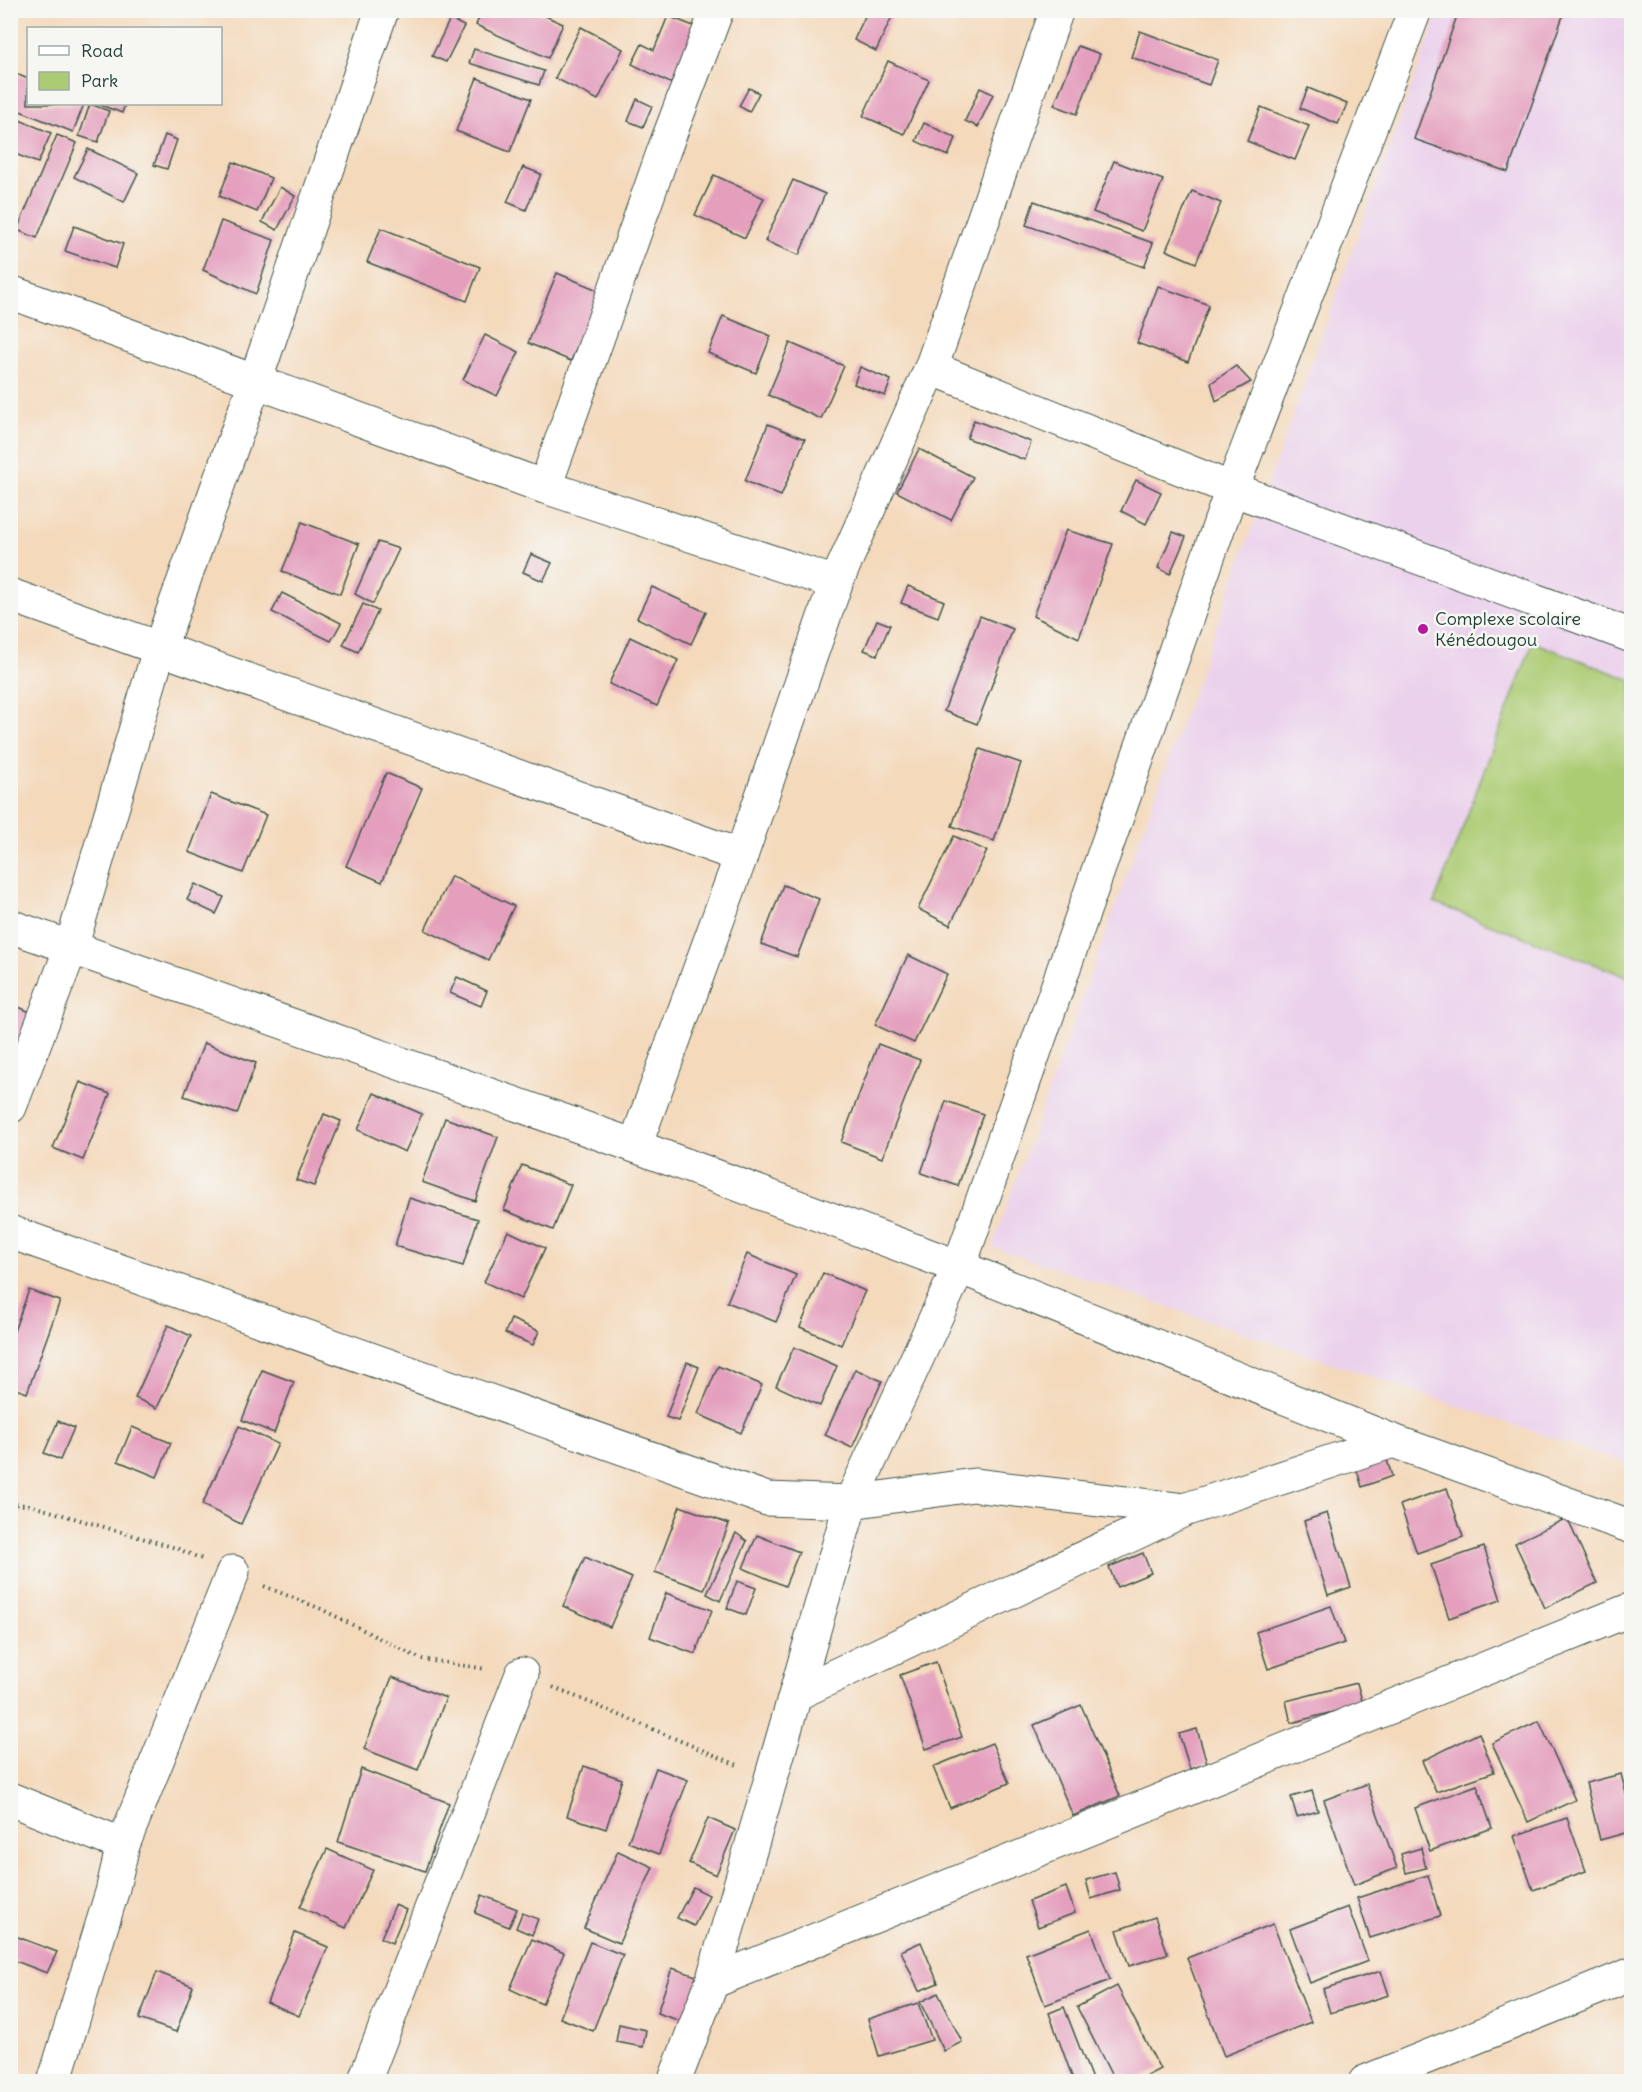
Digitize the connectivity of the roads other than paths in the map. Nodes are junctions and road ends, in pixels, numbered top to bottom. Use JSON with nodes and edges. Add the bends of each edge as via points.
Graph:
{"nodes":[{"id":1,"x":382,"y":10,"type":"edge"},
{"id":2,"x":717,"y":10,"type":"edge"},
{"id":3,"x":1057,"y":10,"type":"edge"},
{"id":4,"x":1415,"y":10,"type":"edge"},
{"id":5,"x":10,"y":292,"type":"edge"},
{"id":6,"x":931,"y":368,"type":"junction"},
{"id":7,"x":255,"y":382,"type":"junction"},
{"id":8,"x":545,"y":487,"type":"junction"},
{"id":9,"x":1232,"y":489,"type":"junction"},
{"id":10,"x":836,"y":583,"type":"junction"},
{"id":11,"x":10,"y":594,"type":"edge"},
{"id":12,"x":1632,"y":636,"type":"edge"},
{"id":13,"x":159,"y":650,"type":"junction"},
{"id":14,"x":741,"y":856,"type":"junction"},
{"id":15,"x":10,"y":926,"type":"edge"},
{"id":16,"x":71,"y":948,"type":"junction"},
{"id":17,"x":10,"y":1107,"type":"edge"},
{"id":18,"x":635,"y":1146,"type":"junction"},
{"id":19,"x":10,"y":1232,"type":"edge"},
{"id":20,"x":959,"y":1267,"type":"junction"},
{"id":21,"x":1393,"y":1441,"type":"junction"},
{"id":22,"x":851,"y":1502,"type":"junction"},
{"id":23,"x":1184,"y":1510,"type":"junction"},
{"id":24,"x":1632,"y":1527,"type":"edge"},
{"id":25,"x":233,"y":1572,"type":"road end"},
{"id":26,"x":1632,"y":1609,"type":"edge"},
{"id":27,"x":522,"y":1674,"type":"road end"},
{"id":28,"x":798,"y":1693,"type":"junction"},
{"id":29,"x":10,"y":1799,"type":"edge"},
{"id":30,"x":123,"y":1845,"type":"junction"},
{"id":31,"x":1632,"y":1974,"type":"edge"},
{"id":32,"x":712,"y":1983,"type":"junction"},
{"id":33,"x":54,"y":2082,"type":"edge"},
{"id":34,"x":364,"y":2082,"type":"edge"},
{"id":35,"x":674,"y":2082,"type":"edge"},
{"id":36,"x":1365,"y":2082,"type":"edge"}],
"edges":[{"from":1,"to":7,"type":"street"},
{"from":2,"to":8,"type":"street"},
{"from":3,"to":6,"type":"street"},
{"from":4,"to":9,"type":"street"},
{"from":5,"to":7,"type":"street"},
{"from":6,"to":9,"type":"street"},
{"from":6,"to":10,"type":"street"},
{"from":7,"to":8,"type":"street"},
{"from":7,"to":13,"type":"street"},
{"from":8,"to":10,"type":"street"},
{"from":9,"to":12,"type":"street"},
{"from":9,"to":20,"type":"street"},
{"from":10,"to":14,"type":"street"},
{"from":11,"to":13,"type":"street"},
{"from":13,"to":14,"type":"street"},
{"from":13,"to":16,"type":"street"},
{"from":14,"to":18,"type":"street"},
{"from":15,"to":16,"type":"street"},
{"from":16,"to":17,"type":"street"},
{"from":16,"to":18,"type":"street"},
{"from":18,"to":20,"type":"street"},
{"from":19,"to":22,"type":"street","via":[[767,1499]]},
{"from":20,"to":21,"type":"street"},
{"from":20,"to":22,"type":"street"},
{"from":21,"to":23,"type":"street"},
{"from":21,"to":24,"type":"street"},
{"from":22,"to":23,"type":"street","via":[[974,1485]]},
{"from":22,"to":28,"type":"street"},
{"from":23,"to":28,"type":"street"},
{"from":25,"to":30,"type":"street"},
{"from":26,"to":32,"type":"street"},
{"from":27,"to":34,"type":"street"},
{"from":28,"to":32,"type":"street"},
{"from":29,"to":30,"type":"street"},
{"from":30,"to":33,"type":"street"},
{"from":31,"to":36,"type":"street"},
{"from":32,"to":35,"type":"street"}]}
